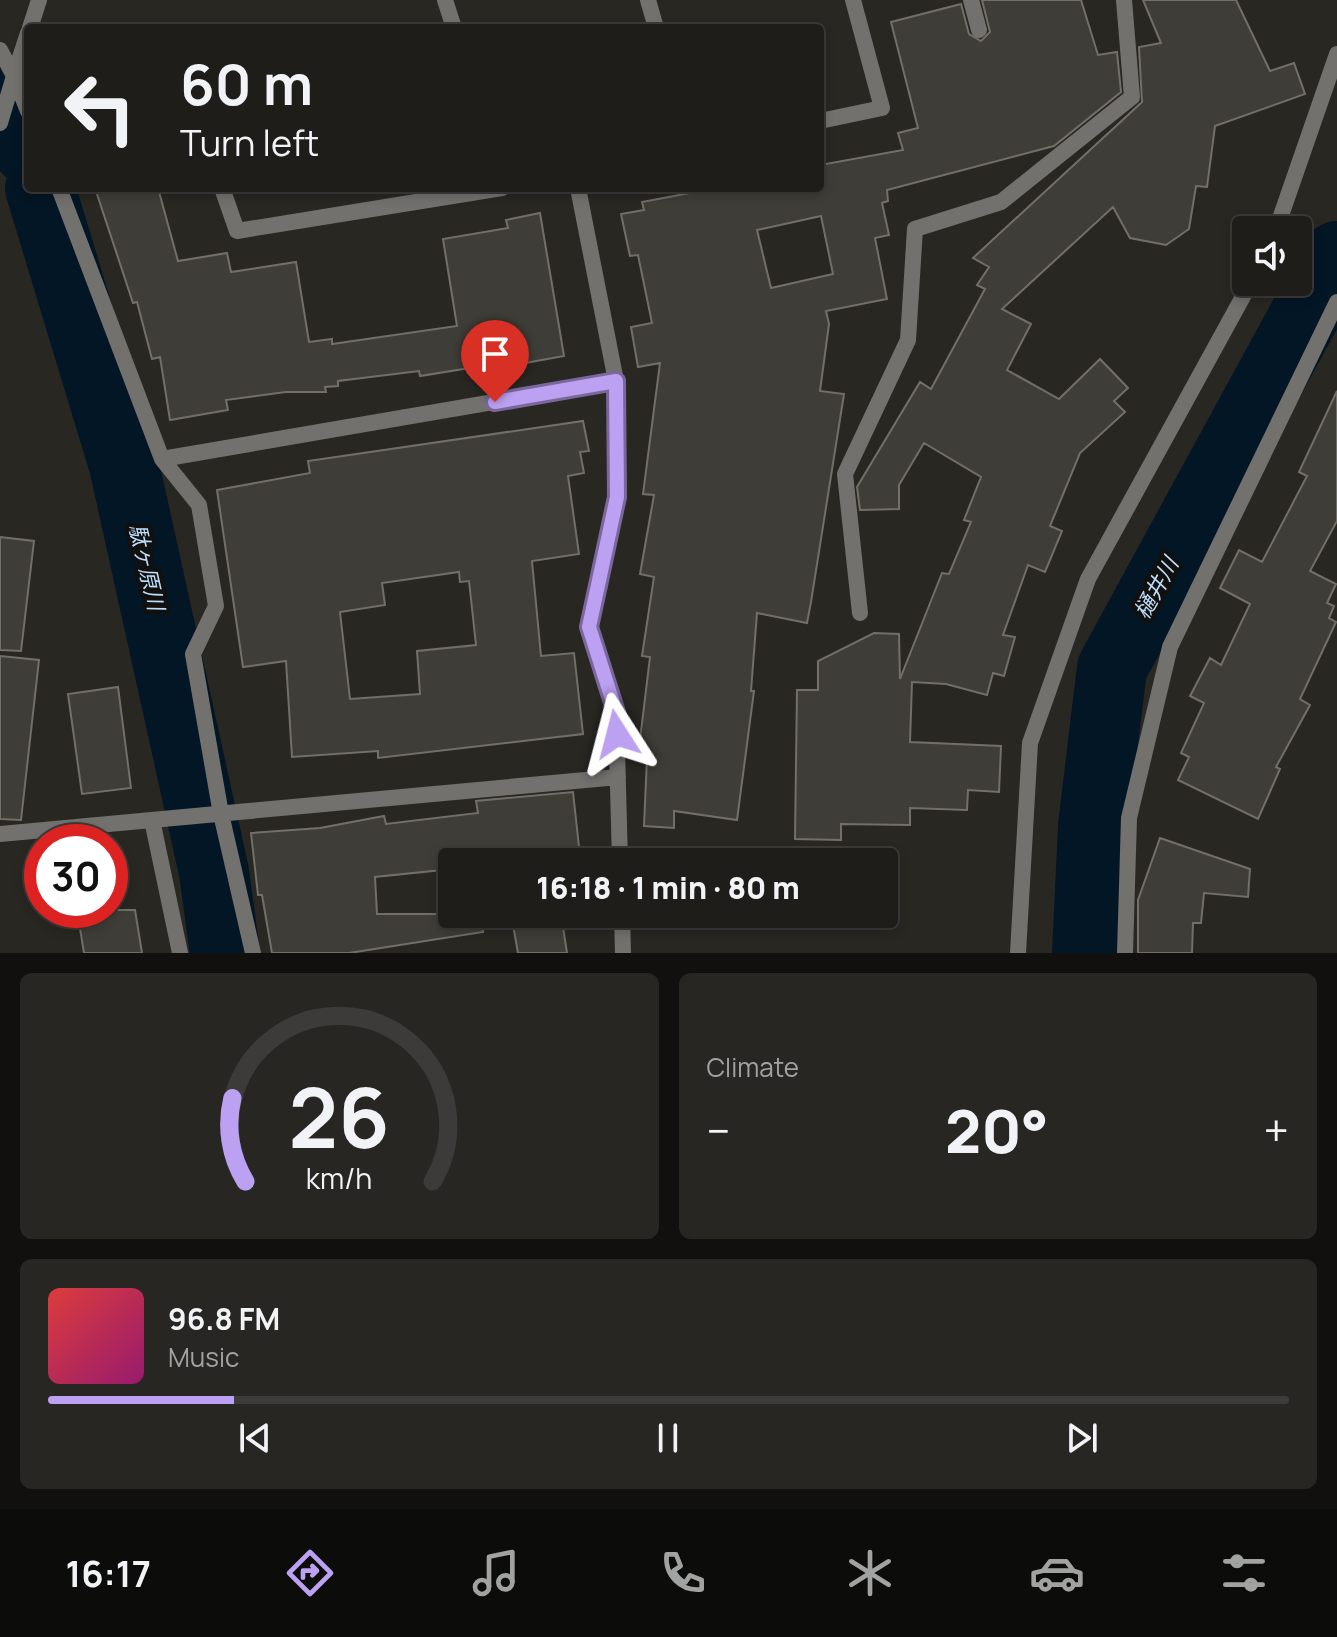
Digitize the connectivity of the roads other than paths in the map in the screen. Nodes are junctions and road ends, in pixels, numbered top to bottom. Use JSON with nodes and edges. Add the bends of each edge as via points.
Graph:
{"nodes":[{"id":1,"x":39,"y":0,"type":"edge"},
{"id":2,"x":445,"y":0,"type":"edge"},
{"id":3,"x":648,"y":0,"type":"edge"},
{"id":4,"x":853,"y":0,"type":"edge"},
{"id":5,"x":971,"y":0,"type":"edge"},
{"id":6,"x":1124,"y":0,"type":"edge"},
{"id":7,"x":31,"y":24,"type":"edge"},
{"id":8,"x":453,"y":24,"type":"edge"},
{"id":9,"x":655,"y":24,"type":"edge"},
{"id":10,"x":979,"y":30,"type":"dead end"},
{"id":11,"x":0,"y":50,"type":"edge"},
{"id":12,"x":1337,"y":54,"type":"edge"},
{"id":13,"x":21,"y":74,"type":"edge"},
{"id":14,"x":824,"y":120,"type":"edge"},
{"id":15,"x":0,"y":123,"type":"edge"},
{"id":16,"x":61,"y":192,"type":"edge"},
{"id":17,"x":223,"y":192,"type":"edge"},
{"id":18,"x":477,"y":192,"type":"edge"},
{"id":19,"x":579,"y":192,"type":"edge"},
{"id":20,"x":1281,"y":216,"type":"edge"},
{"id":21,"x":1243,"y":296,"type":"edge"},
{"id":22,"x":1337,"y":302,"type":"edge"},
{"id":23,"x":616,"y":381,"type":"junction"},
{"id":24,"x":162,"y":459,"type":"junction"},
{"id":25,"x":860,"y":613,"type":"dead end"},
{"id":26,"x":618,"y":777,"type":"junction"},
{"id":27,"x":214,"y":814,"type":"junction"},
{"id":28,"x":152,"y":820,"type":"junction"},
{"id":29,"x":0,"y":834,"type":"edge"},
{"id":30,"x":620,"y":848,"type":"edge"},
{"id":31,"x":622,"y":928,"type":"edge"},
{"id":32,"x":180,"y":953,"type":"edge"},
{"id":33,"x":253,"y":953,"type":"edge"},
{"id":34,"x":623,"y":953,"type":"edge"},
{"id":35,"x":1018,"y":953,"type":"edge"},
{"id":36,"x":1125,"y":953,"type":"edge"}],
"edges":[{"from":1,"to":7,"type":"street"},
{"from":2,"to":8,"type":"street"},
{"from":3,"to":9,"type":"street"},
{"from":4,"to":14,"type":"street","via":[[882,108]]},
{"from":5,"to":10,"type":"street"},
{"from":6,"to":25,"type":"street","via":[[1132,97],[1001,202],[915,229],[908,340],[845,474]]},
{"from":11,"to":13,"type":"street"},
{"from":12,"to":20,"type":"street"},
{"from":13,"to":15,"type":"street"},
{"from":16,"to":24,"type":"street"},
{"from":17,"to":18,"type":"street","via":[[237,231]]},
{"from":19,"to":23,"type":"street"},
{"from":21,"to":35,"type":"street","via":[[1088,579],[1030,743]]},
{"from":22,"to":36,"type":"street","via":[[1170,647],[1129,818]]},
{"from":23,"to":24,"type":"street"},
{"from":23,"to":26,"type":"street","via":[[617,497],[589,627],[616,712]]},
{"from":24,"to":27,"type":"street","via":[[199,505],[216,606],[193,654]]},
{"from":26,"to":27,"type":"street"},
{"from":26,"to":30,"type":"street"},
{"from":27,"to":28,"type":"street"},
{"from":27,"to":33,"type":"street"},
{"from":28,"to":29,"type":"street"},
{"from":28,"to":32,"type":"street"},
{"from":31,"to":34,"type":"street"}]}
